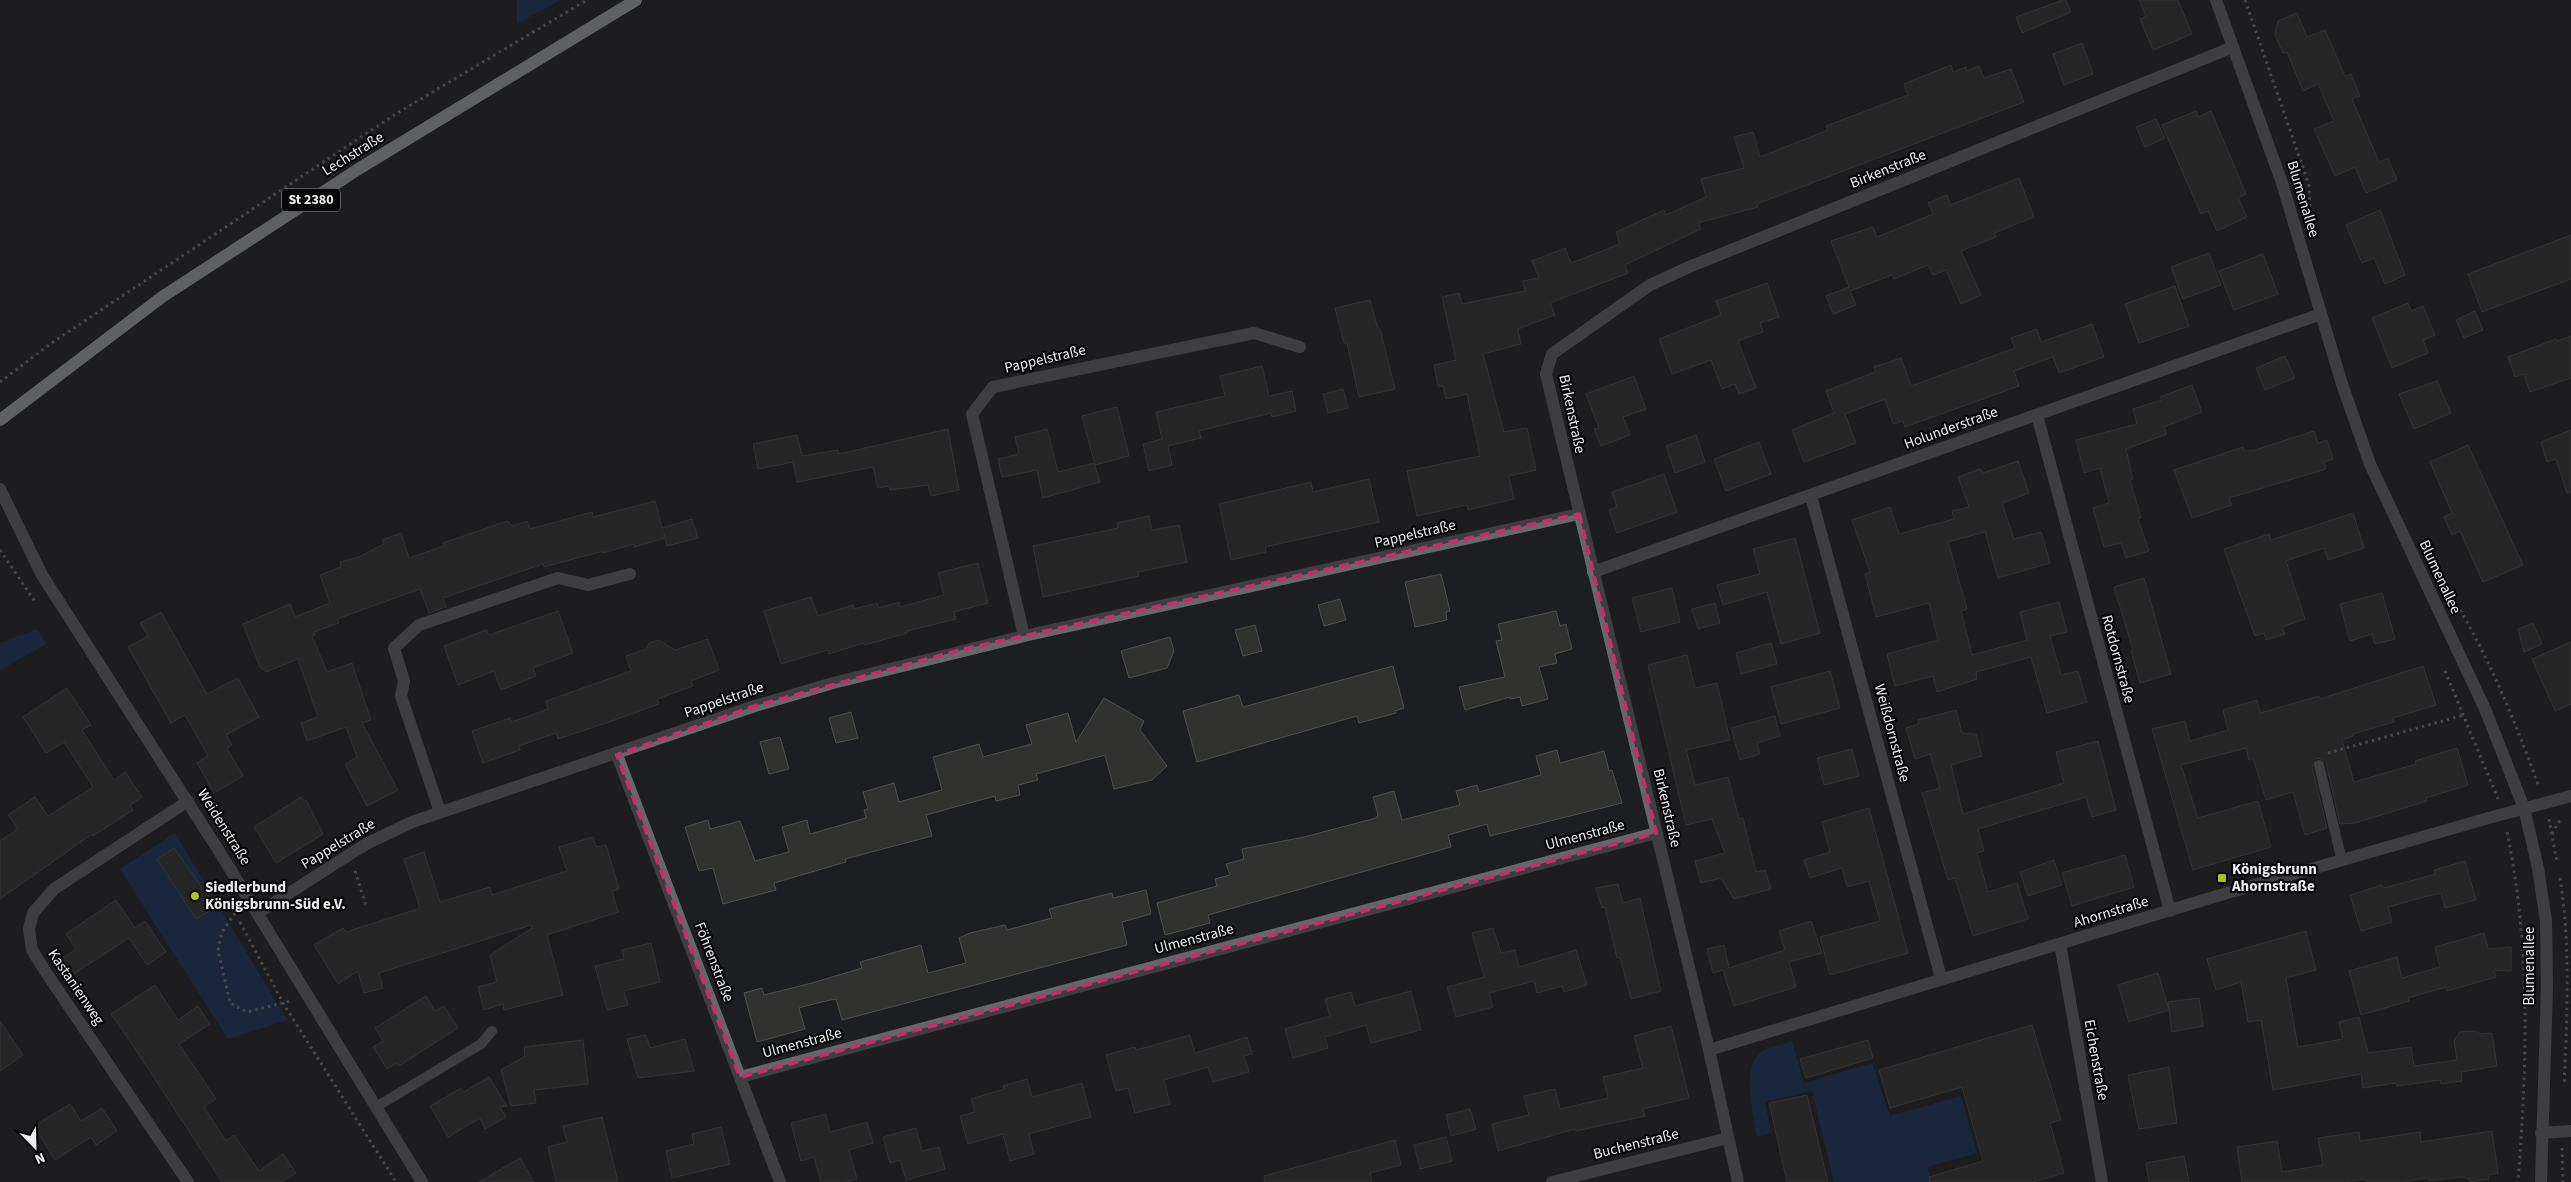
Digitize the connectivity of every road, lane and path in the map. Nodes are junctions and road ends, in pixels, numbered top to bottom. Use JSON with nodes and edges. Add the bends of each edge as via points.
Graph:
{"nodes":[{"id":1,"x":587,"y":0,"type":"edge"},
{"id":2,"x":636,"y":0,"type":"edge"},
{"id":3,"x":2216,"y":0,"type":"edge"},
{"id":4,"x":2245,"y":0,"type":"edge"},
{"id":5,"x":2233,"y":47,"type":"junction"},
{"id":6,"x":2310,"y":214,"type":"dead end"},
{"id":7,"x":2320,"y":314,"type":"junction"},
{"id":8,"x":1300,"y":347,"type":"dead end"},
{"id":9,"x":0,"y":382,"type":"edge"},
{"id":10,"x":2037,"y":415,"type":"junction"},
{"id":11,"x":0,"y":420,"type":"edge"},
{"id":12,"x":0,"y":489,"type":"edge"},
{"id":13,"x":1811,"y":496,"type":"junction"},
{"id":14,"x":1578,"y":514,"type":"junction"},
{"id":15,"x":1593,"y":572,"type":"junction"},
{"id":16,"x":630,"y":574,"type":"dead end"},
{"id":17,"x":2458,"y":606,"type":"dead end"},
{"id":18,"x":1024,"y":636,"type":"junction"},
{"id":19,"x":2485,"y":709,"type":"junction"},
{"id":20,"x":617,"y":755,"type":"junction"},
{"id":21,"x":2319,"y":765,"type":"joint"},
{"id":22,"x":2571,"y":796,"type":"edge"},
{"id":23,"x":188,"y":801,"type":"junction"},
{"id":24,"x":2546,"y":803,"type":"junction"},
{"id":25,"x":2524,"y":808,"type":"junction"},
{"id":26,"x":440,"y":812,"type":"junction"},
{"id":27,"x":2503,"y":814,"type":"junction"},
{"id":28,"x":2563,"y":816,"type":"dead end"},
{"id":29,"x":1656,"y":833,"type":"junction"},
{"id":30,"x":2552,"y":834,"type":"dead end"},
{"id":31,"x":350,"y":854,"type":"junction"},
{"id":32,"x":2342,"y":861,"type":"junction"},
{"id":33,"x":230,"y":906,"type":"dead end"},
{"id":34,"x":366,"y":906,"type":"dead end"},
{"id":35,"x":2170,"y":911,"type":"junction"},
{"id":36,"x":258,"y":913,"type":"junction"},
{"id":37,"x":235,"y":914,"type":"junction"},
{"id":38,"x":2060,"y":944,"type":"junction"},
{"id":39,"x":1941,"y":978,"type":"junction"},
{"id":40,"x":283,"y":1003,"type":"junction"},
{"id":41,"x":492,"y":1031,"type":"dead end"},
{"id":42,"x":1709,"y":1050,"type":"junction"},
{"id":43,"x":740,"y":1076,"type":"junction"},
{"id":44,"x":376,"y":1107,"type":"junction"},
{"id":45,"x":2571,"y":1132,"type":"edge"},
{"id":46,"x":2541,"y":1133,"type":"junction"},
{"id":47,"x":1728,"y":1138,"type":"junction"},
{"id":48,"x":188,"y":1182,"type":"edge"},
{"id":49,"x":396,"y":1182,"type":"edge"},
{"id":50,"x":422,"y":1182,"type":"edge"},
{"id":51,"x":780,"y":1182,"type":"edge"},
{"id":52,"x":1552,"y":1182,"type":"edge"},
{"id":53,"x":1738,"y":1182,"type":"edge"},
{"id":54,"x":2102,"y":1182,"type":"edge"},
{"id":55,"x":2518,"y":1182,"type":"edge"},
{"id":56,"x":2541,"y":1182,"type":"edge"}],
"edges":[{"from":1,"to":9,"type":"path","name":"Lechstraße","via":[[394,115],[53,342]]},
{"from":2,"to":11,"type":"main road","name":"Lechstraße","number":"St 2380","via":[[360,168],[162,297]]},
{"from":3,"to":5,"type":"street","name":"Blumenallee"},
{"from":4,"to":6,"type":"path","via":[[2309,184]]},
{"from":5,"to":7,"type":"street","name":"Blumenallee","via":[[2282,182]]},
{"from":5,"to":14,"type":"street","name":"Birkenstraße","via":[[1689,267],[1650,284],[1610,312],[1552,354],[1546,374]]},
{"from":7,"to":10,"type":"street","name":"Holunderstraße"},
{"from":7,"to":19,"type":"street","name":"Blumenallee","via":[[2370,464]]},
{"from":8,"to":18,"type":"street","name":"Pappelstraße","via":[[1254,332],[993,387],[972,414]]},
{"from":10,"to":13,"type":"street","name":"Holunderstraße"},
{"from":10,"to":35,"type":"street","name":"Rotdornstraße"},
{"from":12,"to":23,"type":"street","name":"Weidenstraße","via":[[42,575]]},
{"from":13,"to":15,"type":"street","name":"Holunderstraße"},
{"from":13,"to":39,"type":"street","name":"Weißdornstraße"},
{"from":14,"to":15,"type":"street","name":"Birkenstraße"},
{"from":14,"to":18,"type":"street","name":"Pappelstraße"},
{"from":15,"to":29,"type":"street","name":"Birkenstraße"},
{"from":16,"to":26,"type":"street","via":[[588,585],[558,578],[419,625],[394,648],[404,681],[401,696]]},
{"from":17,"to":24,"type":"path","via":[[2496,680]]},
{"from":18,"to":20,"type":"street","name":"Pappelstraße","via":[[754,706]]},
{"from":19,"to":21,"type":"path","via":[[2327,753]]},
{"from":19,"to":25,"type":"street","name":"Blumenallee"},
{"from":20,"to":26,"type":"street","name":"Pappelstraße"},
{"from":20,"to":43,"type":"street","name":"Föhrenstraße"},
{"from":21,"to":32,"type":"lane"},
{"from":22,"to":24,"type":"street","name":"Ahornstraße"},
{"from":23,"to":36,"type":"street","name":"Weidenstraße"},
{"from":23,"to":48,"type":"street","name":"Kastanienweg","via":[[54,889],[34,913],[29,924],[29,937],[32,950],[45,971]]},
{"from":24,"to":25,"type":"street","name":"Ahornstraße"},
{"from":25,"to":27,"type":"street","name":"Ahornstraße"},
{"from":25,"to":46,"type":"street","name":"Blumenallee","via":[[2546,921],[2547,987]]},
{"from":26,"to":31,"type":"street","name":"Pappelstraße","via":[[398,828]]},
{"from":27,"to":32,"type":"street","name":"Ahornstraße"},
{"from":27,"to":55,"type":"path","via":[[2516,872],[2523,926],[2525,1040]]},
{"from":28,"to":30,"type":"path"},
{"from":29,"to":42,"type":"street","name":"Birkenstraße"},
{"from":29,"to":43,"type":"street","name":"Ulmenstraße"},
{"from":31,"to":34,"type":"path"},
{"from":31,"to":36,"type":"street","name":"Pappelstraße"},
{"from":32,"to":35,"type":"street","name":"Ahornstraße"},
{"from":33,"to":37,"type":"path"},
{"from":35,"to":38,"type":"street","name":"Ahornstraße"},
{"from":36,"to":44,"type":"street","name":"Weidenstraße"},
{"from":37,"to":40,"type":"path"},
{"from":37,"to":40,"type":"path","via":[[222,932],[218,950],[230,1003],[247,1012]]},
{"from":38,"to":39,"type":"street","name":"Ahornstraße"},
{"from":38,"to":54,"type":"street","name":"Eichenstraße"},
{"from":39,"to":42,"type":"street","name":"Ahornstraße"},
{"from":40,"to":49,"type":"path"},
{"from":41,"to":44,"type":"lane","via":[[481,1044]]},
{"from":42,"to":47,"type":"street","name":"Birkenstraße"},
{"from":43,"to":51,"type":"street","name":"Föhrenstraße"},
{"from":44,"to":50,"type":"street","name":"Weidenstraße"},
{"from":45,"to":46,"type":"street"},
{"from":46,"to":56,"type":"street","name":"Blumenallee"},
{"from":47,"to":52,"type":"street","name":"Buchenstraße"},
{"from":47,"to":53,"type":"street","name":"Birkenstraße"}]}
